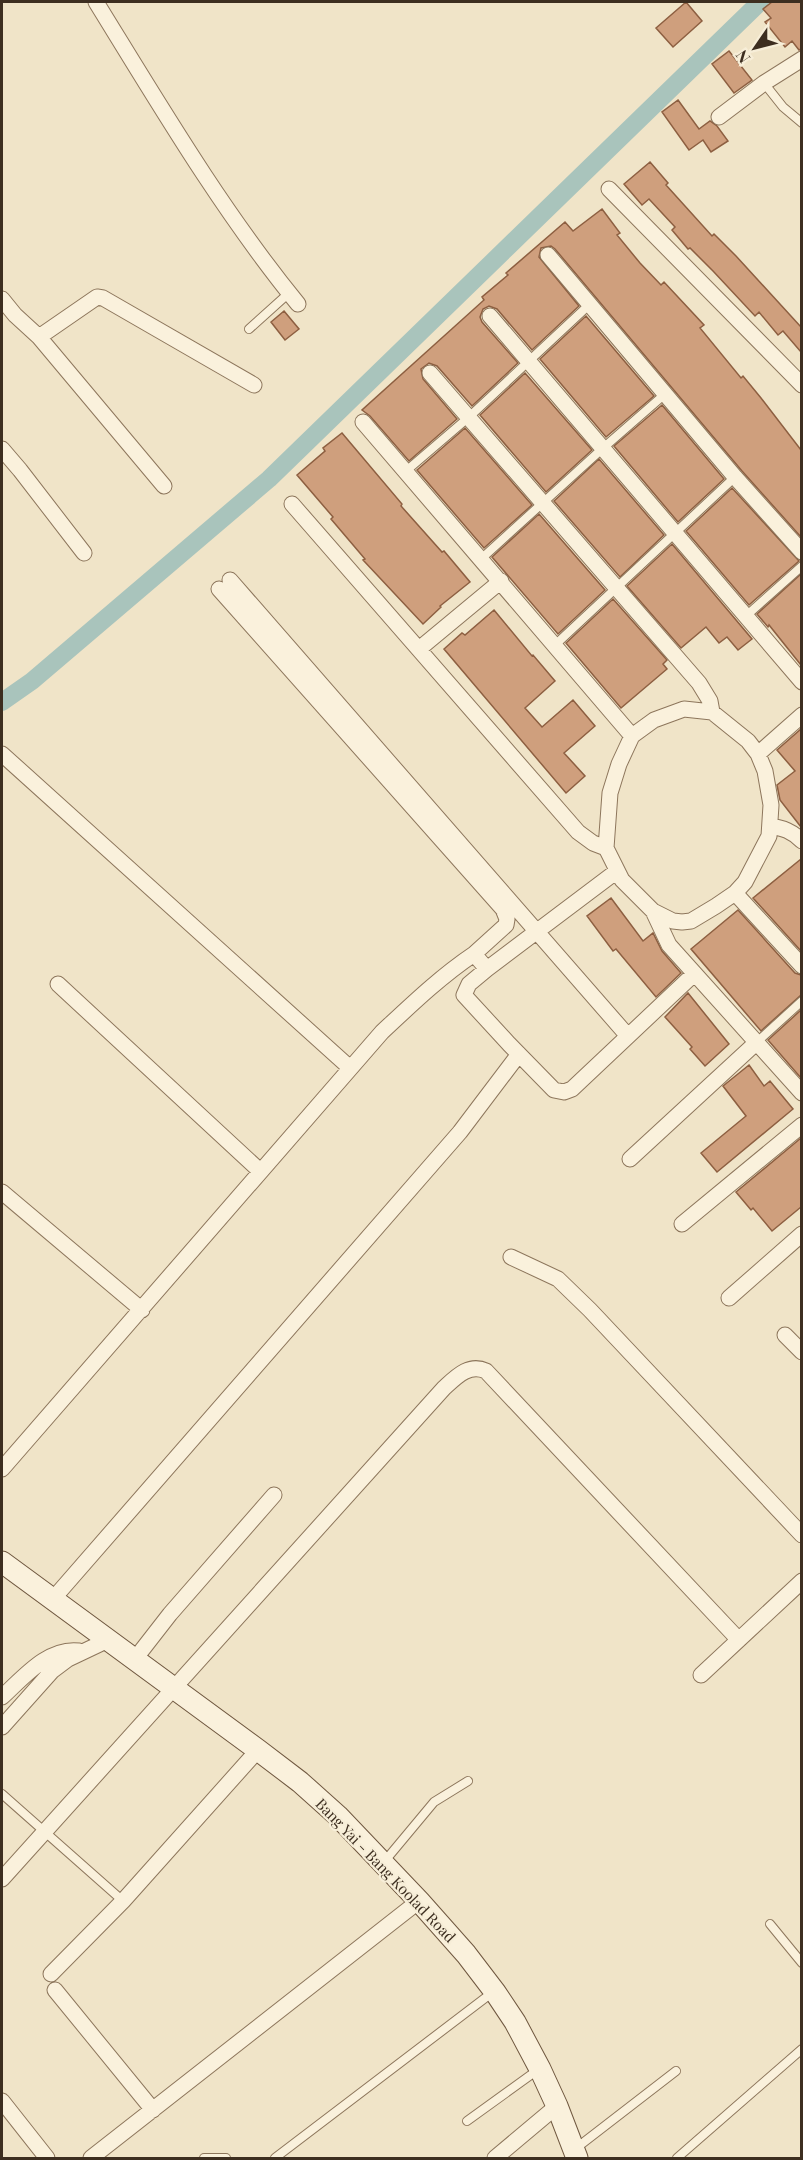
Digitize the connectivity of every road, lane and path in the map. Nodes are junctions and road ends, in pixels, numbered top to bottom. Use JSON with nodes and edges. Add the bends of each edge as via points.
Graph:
{"nodes":[{"id":1,"x":96,"y":2,"type":"edge"},
{"id":2,"x":801,"y":59,"type":"edge"},
{"id":3,"x":764,"y":83,"type":"junction"},
{"id":4,"x":719,"y":117,"type":"dead end"},
{"id":5,"x":801,"y":123,"type":"edge"},
{"id":6,"x":609,"y":189,"type":"dead end"},
{"id":7,"x":548,"y":255,"type":"dead end"},
{"id":8,"x":2,"y":299,"type":"edge"},
{"id":9,"x":294,"y":299,"type":"joint"},
{"id":10,"x":590,"y":304,"type":"junction"},
{"id":11,"x":490,"y":315,"type":"dead end"},
{"id":12,"x":249,"y":329,"type":"dead end"},
{"id":13,"x":39,"y":337,"type":"junction"},
{"id":14,"x":528,"y":360,"type":"junction"},
{"id":15,"x":430,"y":373,"type":"dead end"},
{"id":16,"x":254,"y":385,"type":"dead end"},
{"id":17,"x":801,"y":385,"type":"edge"},
{"id":18,"x":665,"y":394,"type":"junction"},
{"id":19,"x":469,"y":417,"type":"junction"},
{"id":20,"x":363,"y":422,"type":"dead end"},
{"id":21,"x":2,"y":449,"type":"edge"},
{"id":22,"x":602,"y":449,"type":"junction"},
{"id":23,"x":406,"y":471,"type":"junction"},
{"id":24,"x":735,"y":477,"type":"junction"},
{"id":25,"x":165,"y":486,"type":"dead end"},
{"id":26,"x":292,"y":504,"type":"dead end"},
{"id":27,"x":543,"y":505,"type":"junction"},
{"id":28,"x":675,"y":533,"type":"junction"},
{"id":29,"x":801,"y":552,"type":"edge"},
{"id":30,"x":84,"y":553,"type":"dead end"},
{"id":31,"x":481,"y":559,"type":"junction"},
{"id":32,"x":801,"y":566,"type":"edge"},
{"id":33,"x":501,"y":581,"type":"junction"},
{"id":34,"x":618,"y":587,"type":"junction"},
{"id":35,"x":746,"y":616,"type":"junction"},
{"id":36,"x":555,"y":645,"type":"junction"},
{"id":37,"x":419,"y":649,"type":"junction"},
{"id":38,"x":801,"y":682,"type":"edge"},
{"id":39,"x":712,"y":712,"type":"junction"},
{"id":40,"x":801,"y":718,"type":"edge"},
{"id":41,"x":632,"y":736,"type":"junction"},
{"id":42,"x":2,"y":754,"type":"edge"},
{"id":43,"x":758,"y":754,"type":"junction"},
{"id":44,"x":770,"y":826,"type":"junction"},
{"id":45,"x":801,"y":841,"type":"edge"},
{"id":46,"x":606,"y":848,"type":"junction"},
{"id":47,"x":617,"y":871,"type":"junction"},
{"id":48,"x":735,"y":893,"type":"junction"},
{"id":49,"x":653,"y":911,"type":"junction"},
{"id":50,"x":538,"y":931,"type":"junction"},
{"id":51,"x":474,"y":954,"type":"junction"},
{"id":52,"x":801,"y":966,"type":"edge"},
{"id":53,"x":487,"y":969,"type":"junction"},
{"id":54,"x":694,"y":974,"type":"junction"},
{"id":55,"x":58,"y":984,"type":"dead end"},
{"id":56,"x":801,"y":1001,"type":"edge"},
{"id":57,"x":627,"y":1035,"type":"junction"},
{"id":58,"x":757,"y":1042,"type":"junction"},
{"id":59,"x":519,"y":1054,"type":"junction"},
{"id":60,"x":349,"y":1067,"type":"junction"},
{"id":61,"x":801,"y":1093,"type":"edge"},
{"id":62,"x":801,"y":1125,"type":"edge"},
{"id":63,"x":630,"y":1159,"type":"dead end"},
{"id":64,"x":260,"y":1171,"type":"junction"},
{"id":65,"x":2,"y":1192,"type":"edge"},
{"id":66,"x":682,"y":1224,"type":"dead end"},
{"id":67,"x":801,"y":1234,"type":"edge"},
{"id":68,"x":511,"y":1257,"type":"dead end"},
{"id":69,"x":729,"y":1298,"type":"dead end"},
{"id":70,"x":142,"y":1310,"type":"junction"},
{"id":71,"x":785,"y":1335,"type":"dead end"},
{"id":72,"x":801,"y":1352,"type":"edge"},
{"id":73,"x":2,"y":1469,"type":"edge"},
{"id":74,"x":274,"y":1495,"type":"dead end"},
{"id":75,"x":801,"y":1535,"type":"edge"},
{"id":76,"x":2,"y":1562,"type":"edge"},
{"id":77,"x":801,"y":1581,"type":"edge"},
{"id":78,"x":53,"y":1599,"type":"junction"},
{"id":79,"x":738,"y":1639,"type":"junction"},
{"id":80,"x":108,"y":1640,"type":"junction"},
{"id":81,"x":82,"y":1651,"type":"junction"},
{"id":82,"x":135,"y":1659,"type":"junction"},
{"id":83,"x":701,"y":1675,"type":"dead end"},
{"id":84,"x":174,"y":1688,"type":"junction"},
{"id":85,"x":2,"y":1697,"type":"edge"},
{"id":86,"x":2,"y":1727,"type":"edge"},
{"id":87,"x":258,"y":1750,"type":"junction"},
{"id":88,"x":468,"y":1781,"type":"dead end"},
{"id":89,"x":2,"y":1794,"type":"edge"},
{"id":90,"x":44,"y":1833,"type":"junction"},
{"id":91,"x":383,"y":1863,"type":"junction"},
{"id":92,"x":2,"y":1879,"type":"edge"},
{"id":93,"x":123,"y":1901,"type":"junction"},
{"id":94,"x":419,"y":1901,"type":"junction"},
{"id":95,"x":770,"y":1924,"type":"dead end"},
{"id":96,"x":801,"y":1963,"type":"edge"},
{"id":97,"x":51,"y":1974,"type":"dead end"},
{"id":98,"x":55,"y":1990,"type":"dead end"},
{"id":99,"x":495,"y":1992,"type":"junction"},
{"id":100,"x":801,"y":2049,"type":"edge"},
{"id":101,"x":540,"y":2069,"type":"junction"},
{"id":102,"x":676,"y":2071,"type":"dead end"},
{"id":103,"x":2,"y":2101,"type":"edge"},
{"id":104,"x":557,"y":2106,"type":"junction"},
{"id":105,"x":153,"y":2110,"type":"junction"},
{"id":106,"x":467,"y":2121,"type":"dead end"},
{"id":107,"x":576,"y":2154,"type":"edge"},
{"id":108,"x":47,"y":2158,"type":"edge"},
{"id":109,"x":91,"y":2158,"type":"edge"},
{"id":110,"x":204,"y":2158,"type":"edge"},
{"id":111,"x":226,"y":2158,"type":"edge"},
{"id":112,"x":275,"y":2158,"type":"edge"},
{"id":113,"x":495,"y":2158,"type":"edge"},
{"id":114,"x":677,"y":2158,"type":"edge"}],
"edges":[{"from":1,"to":9,"type":"street","via":[[222,202]]},
{"from":2,"to":3,"type":"street"},
{"from":3,"to":4,"type":"street"},
{"from":3,"to":5,"type":"lane"},
{"from":6,"to":17,"type":"street"},
{"from":7,"to":10,"type":"street"},
{"from":8,"to":13,"type":"street"},
{"from":9,"to":12,"type":"lane"},
{"from":10,"to":14,"type":"lane"},
{"from":10,"to":18,"type":"street"},
{"from":11,"to":14,"type":"street"},
{"from":13,"to":16,"type":"street","via":[[97,297],[103,298]]},
{"from":13,"to":25,"type":"street"},
{"from":14,"to":19,"type":"lane"},
{"from":14,"to":22,"type":"street"},
{"from":15,"to":19,"type":"street"},
{"from":18,"to":22,"type":"lane"},
{"from":18,"to":24,"type":"street"},
{"from":19,"to":23,"type":"lane"},
{"from":19,"to":27,"type":"street"},
{"from":20,"to":23,"type":"street"},
{"from":21,"to":30,"type":"street"},
{"from":22,"to":27,"type":"lane"},
{"from":22,"to":28,"type":"street"},
{"from":23,"to":31,"type":"street"},
{"from":24,"to":28,"type":"lane"},
{"from":24,"to":29,"type":"street"},
{"from":26,"to":37,"type":"street"},
{"from":27,"to":31,"type":"lane"},
{"from":27,"to":34,"type":"street"},
{"from":28,"to":34,"type":"lane"},
{"from":28,"to":35,"type":"street"},
{"from":31,"to":33,"type":"street"},
{"from":32,"to":35,"type":"lane"},
{"from":33,"to":36,"type":"street"},
{"from":33,"to":37,"type":"street"},
{"from":34,"to":36,"type":"lane"},
{"from":34,"to":39,"type":"street","via":[[699,683]]},
{"from":35,"to":38,"type":"street"},
{"from":36,"to":41,"type":"street"},
{"from":37,"to":46,"type":"street","via":[[578,832]]},
{"from":39,"to":41,"type":"street","via":[[684,709],[654,720]]},
{"from":39,"to":43,"type":"street"},
{"from":40,"to":43,"type":"street"},
{"from":41,"to":46,"type":"street","via":[[610,793]]},
{"from":42,"to":60,"type":"street"},
{"from":43,"to":44,"type":"street","via":[[771,805]]},
{"from":44,"to":45,"type":"street","via":[[786,829]]},
{"from":44,"to":48,"type":"street","via":[[769,836],[745,882]]},
{"from":46,"to":47,"type":"street"},
{"from":47,"to":49,"type":"street"},
{"from":47,"to":50,"type":"street"},
{"from":48,"to":49,"type":"street","via":[[691,921],[673,921]]},
{"from":48,"to":52,"type":"street"},
{"from":49,"to":54,"type":"street","via":[[669,945]]},
{"from":50,"to":51,"type":"street","via":[[224,584],[503,909],[506,924]]},
{"from":50,"to":53,"type":"street"},
{"from":50,"to":57,"type":"street"},
{"from":51,"to":53,"type":"street"},
{"from":51,"to":60,"type":"street","via":[[441,977]]},
{"from":53,"to":59,"type":"street","via":[[469,984],[464,995]]},
{"from":54,"to":57,"type":"street"},
{"from":54,"to":58,"type":"street"},
{"from":55,"to":64,"type":"street"},
{"from":56,"to":58,"type":"lane"},
{"from":57,"to":59,"type":"street","via":[[572,1089],[564,1092],[554,1090]]},
{"from":58,"to":61,"type":"street"},
{"from":58,"to":63,"type":"street"},
{"from":59,"to":78,"type":"street","via":[[460,1132]]},
{"from":60,"to":64,"type":"street"},
{"from":62,"to":66,"type":"street"},
{"from":64,"to":70,"type":"street"},
{"from":65,"to":70,"type":"street"},
{"from":67,"to":69,"type":"street"},
{"from":68,"to":75,"type":"street","via":[[558,1279]]},
{"from":70,"to":73,"type":"street"},
{"from":71,"to":72,"type":"street"},
{"from":74,"to":82,"type":"street"},
{"from":76,"to":78,"type":"street","name":"Bang Yai - Bang Koolad Road"},
{"from":77,"to":79,"type":"street"},
{"from":78,"to":80,"type":"street","name":"Bang Yai - Bang Koolad Road"},
{"from":79,"to":83,"type":"street"},
{"from":79,"to":84,"type":"street","via":[[533,1420],[479,1368],[460,1374],[444,1388]]},
{"from":80,"to":81,"type":"street"},
{"from":80,"to":82,"type":"street","name":"Bang Yai - Bang Koolad Road"},
{"from":81,"to":85,"type":"street","via":[[67,1649],[54,1654]]},
{"from":81,"to":86,"type":"street","via":[[52,1671]]},
{"from":82,"to":84,"type":"street","name":"Bang Yai - Bang Koolad Road"},
{"from":84,"to":87,"type":"street","name":"Bang Yai - Bang Koolad Road"},
{"from":84,"to":90,"type":"street"},
{"from":87,"to":91,"type":"street","name":"Bang Yai - Bang Koolad Road","via":[[338,1816]]},
{"from":87,"to":93,"type":"street"},
{"from":88,"to":91,"type":"lane","via":[[434,1802]]},
{"from":89,"to":90,"type":"lane"},
{"from":90,"to":92,"type":"street"},
{"from":90,"to":93,"type":"lane"},
{"from":91,"to":94,"type":"street","name":"Bang Yai - Bang Koolad Road"},
{"from":93,"to":97,"type":"street"},
{"from":94,"to":99,"type":"street","name":"Bang Yai - Bang Koolad Road"},
{"from":94,"to":105,"type":"street"},
{"from":95,"to":96,"type":"lane"},
{"from":98,"to":105,"type":"street"},
{"from":99,"to":101,"type":"street","name":"Bang Yai - Bang Koolad Road"},
{"from":99,"to":112,"type":"lane"},
{"from":100,"to":114,"type":"lane"},
{"from":101,"to":104,"type":"street","name":"Bang Yai - Bang Koolad Road"},
{"from":101,"to":106,"type":"lane"},
{"from":102,"to":107,"type":"lane"},
{"from":103,"to":108,"type":"street"},
{"from":104,"to":107,"type":"street","name":"Bang Yai - Bang Koolad Road"},
{"from":104,"to":113,"type":"street"},
{"from":105,"to":109,"type":"street"},
{"from":110,"to":111,"type":"lane"}]}
